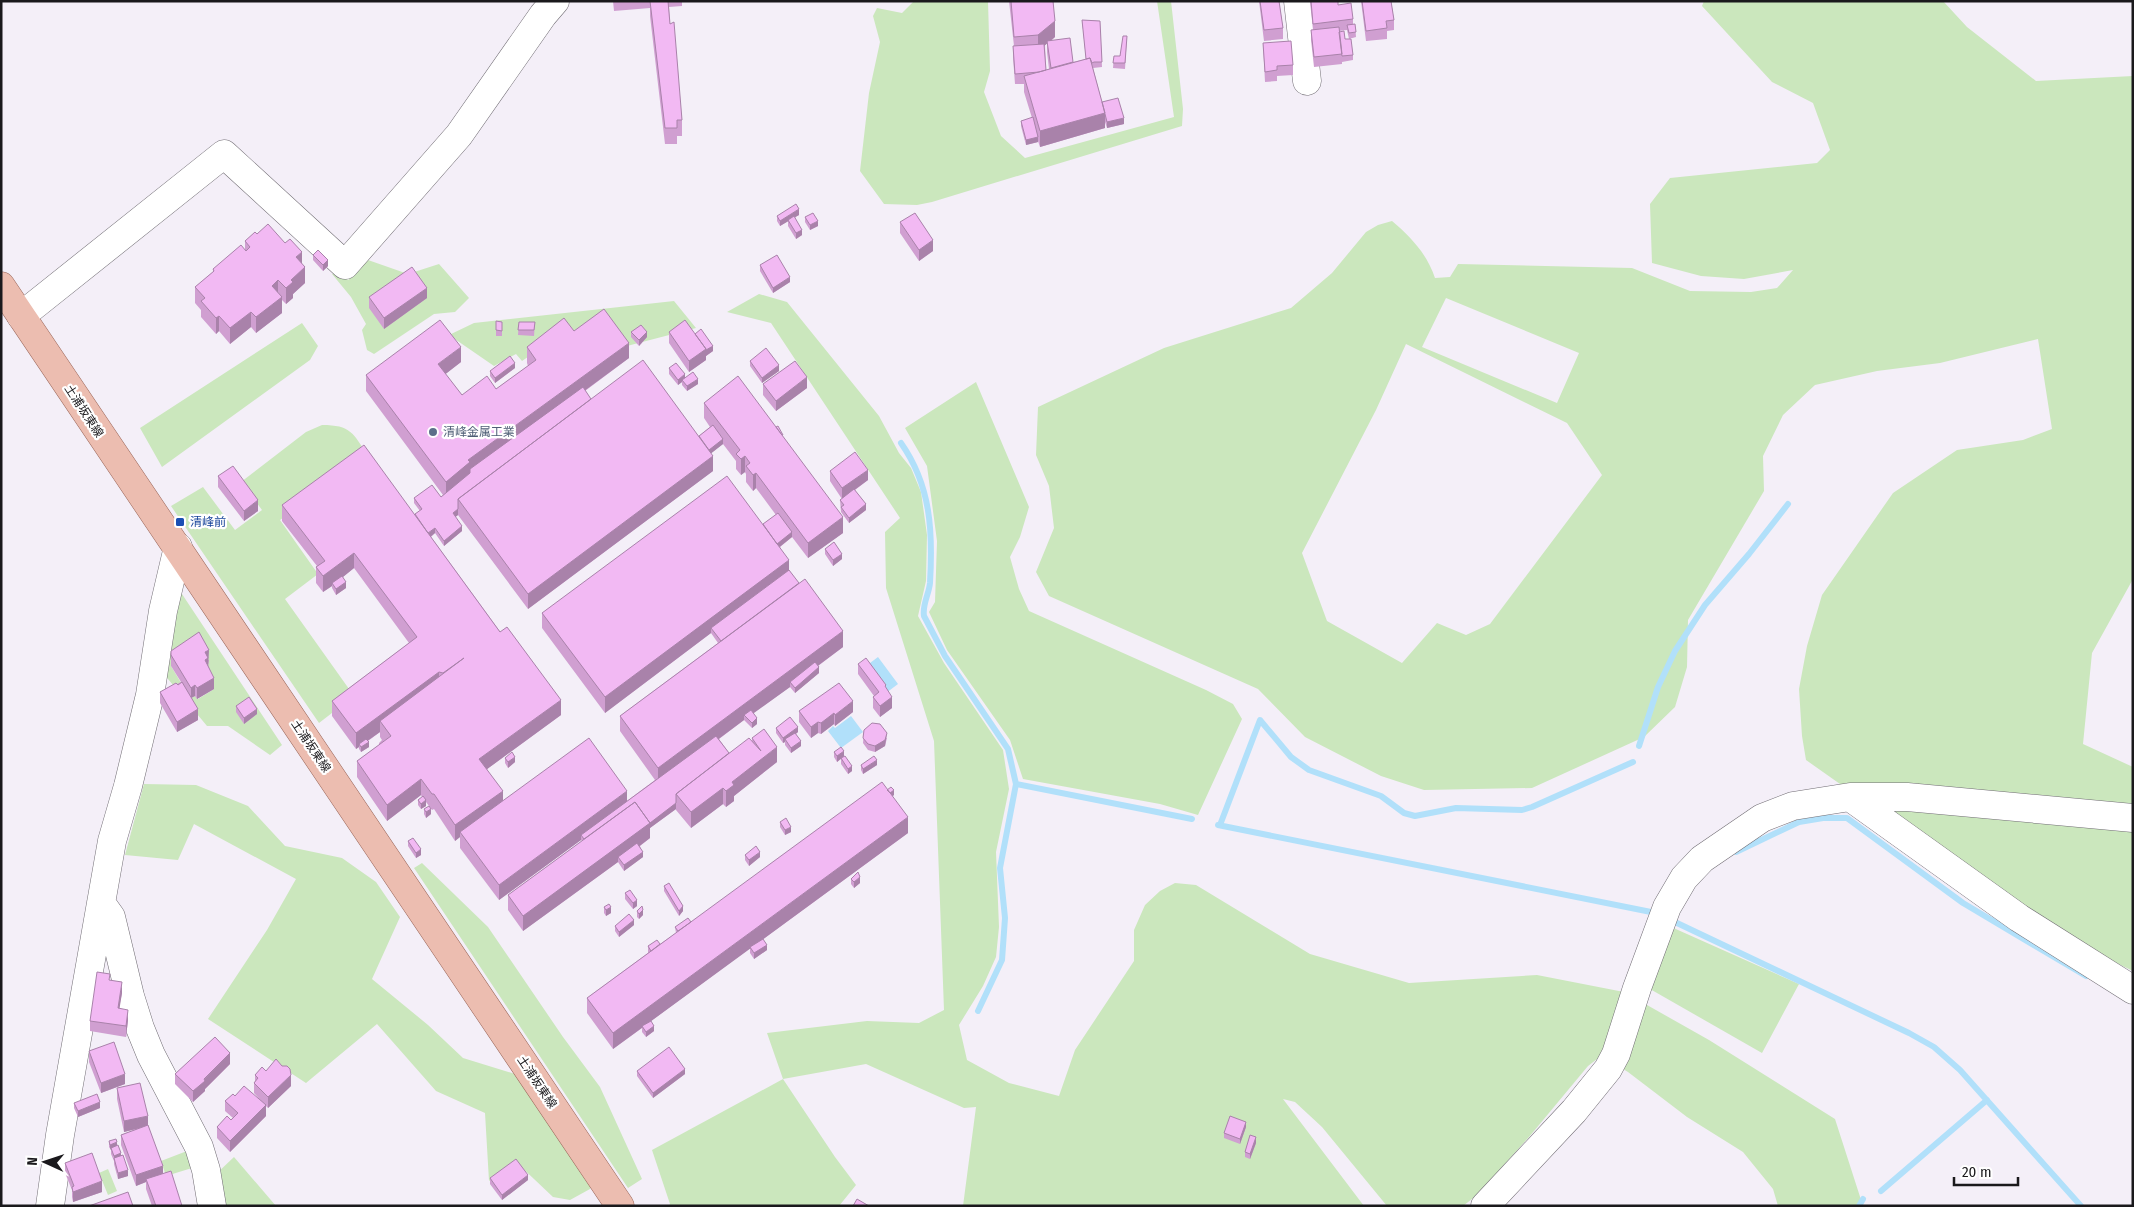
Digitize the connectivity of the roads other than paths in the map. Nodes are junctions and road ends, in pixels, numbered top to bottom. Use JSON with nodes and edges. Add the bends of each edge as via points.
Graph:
{"nodes":[{"id":1,"x":555,"y":1,"type":"edge"},
{"id":2,"x":1298,"y":1,"type":"edge"},
{"id":3,"x":1307,"y":80,"type":"dead end"},
{"id":4,"x":1,"y":286,"type":"edge"},
{"id":5,"x":21,"y":316,"type":"junction"},
{"id":6,"x":178,"y":547,"type":"junction"},
{"id":7,"x":1850,"y":797,"type":"junction"},
{"id":8,"x":2133,"y":818,"type":"edge"},
{"id":9,"x":101,"y":903,"type":"junction"},
{"id":10,"x":2133,"y":990,"type":"edge"},
{"id":11,"x":50,"y":1206,"type":"edge"},
{"id":12,"x":212,"y":1206,"type":"edge"},
{"id":13,"x":620,"y":1206,"type":"edge"},
{"id":14,"x":1484,"y":1206,"type":"edge"}],
"edges":[{"from":1,"to":5,"type":"street","via":[[459,135],[345,265],[224,154]]},
{"from":2,"to":3,"type":"street"},
{"from":4,"to":5,"type":"main road","name":"土浦坂東線"},
{"from":5,"to":6,"type":"main road","name":"土浦坂東線"},
{"from":6,"to":9,"type":"street","via":[[163,611],[150,695],[112,841]]},
{"from":6,"to":13,"type":"main road","name":"土浦坂東線"},
{"from":7,"to":8,"type":"street","via":[[1907,797]]},
{"from":7,"to":10,"type":"street","via":[[2020,918]]},
{"from":7,"to":14,"type":"street","via":[[1793,806],[1762,818],[1702,859],[1684,878],[1667,907],[1608,1069],[1574,1111]]},
{"from":9,"to":11,"type":"street"},
{"from":9,"to":12,"type":"street","via":[[111,917],[130,996],[150,1055],[199,1147]]}]}
